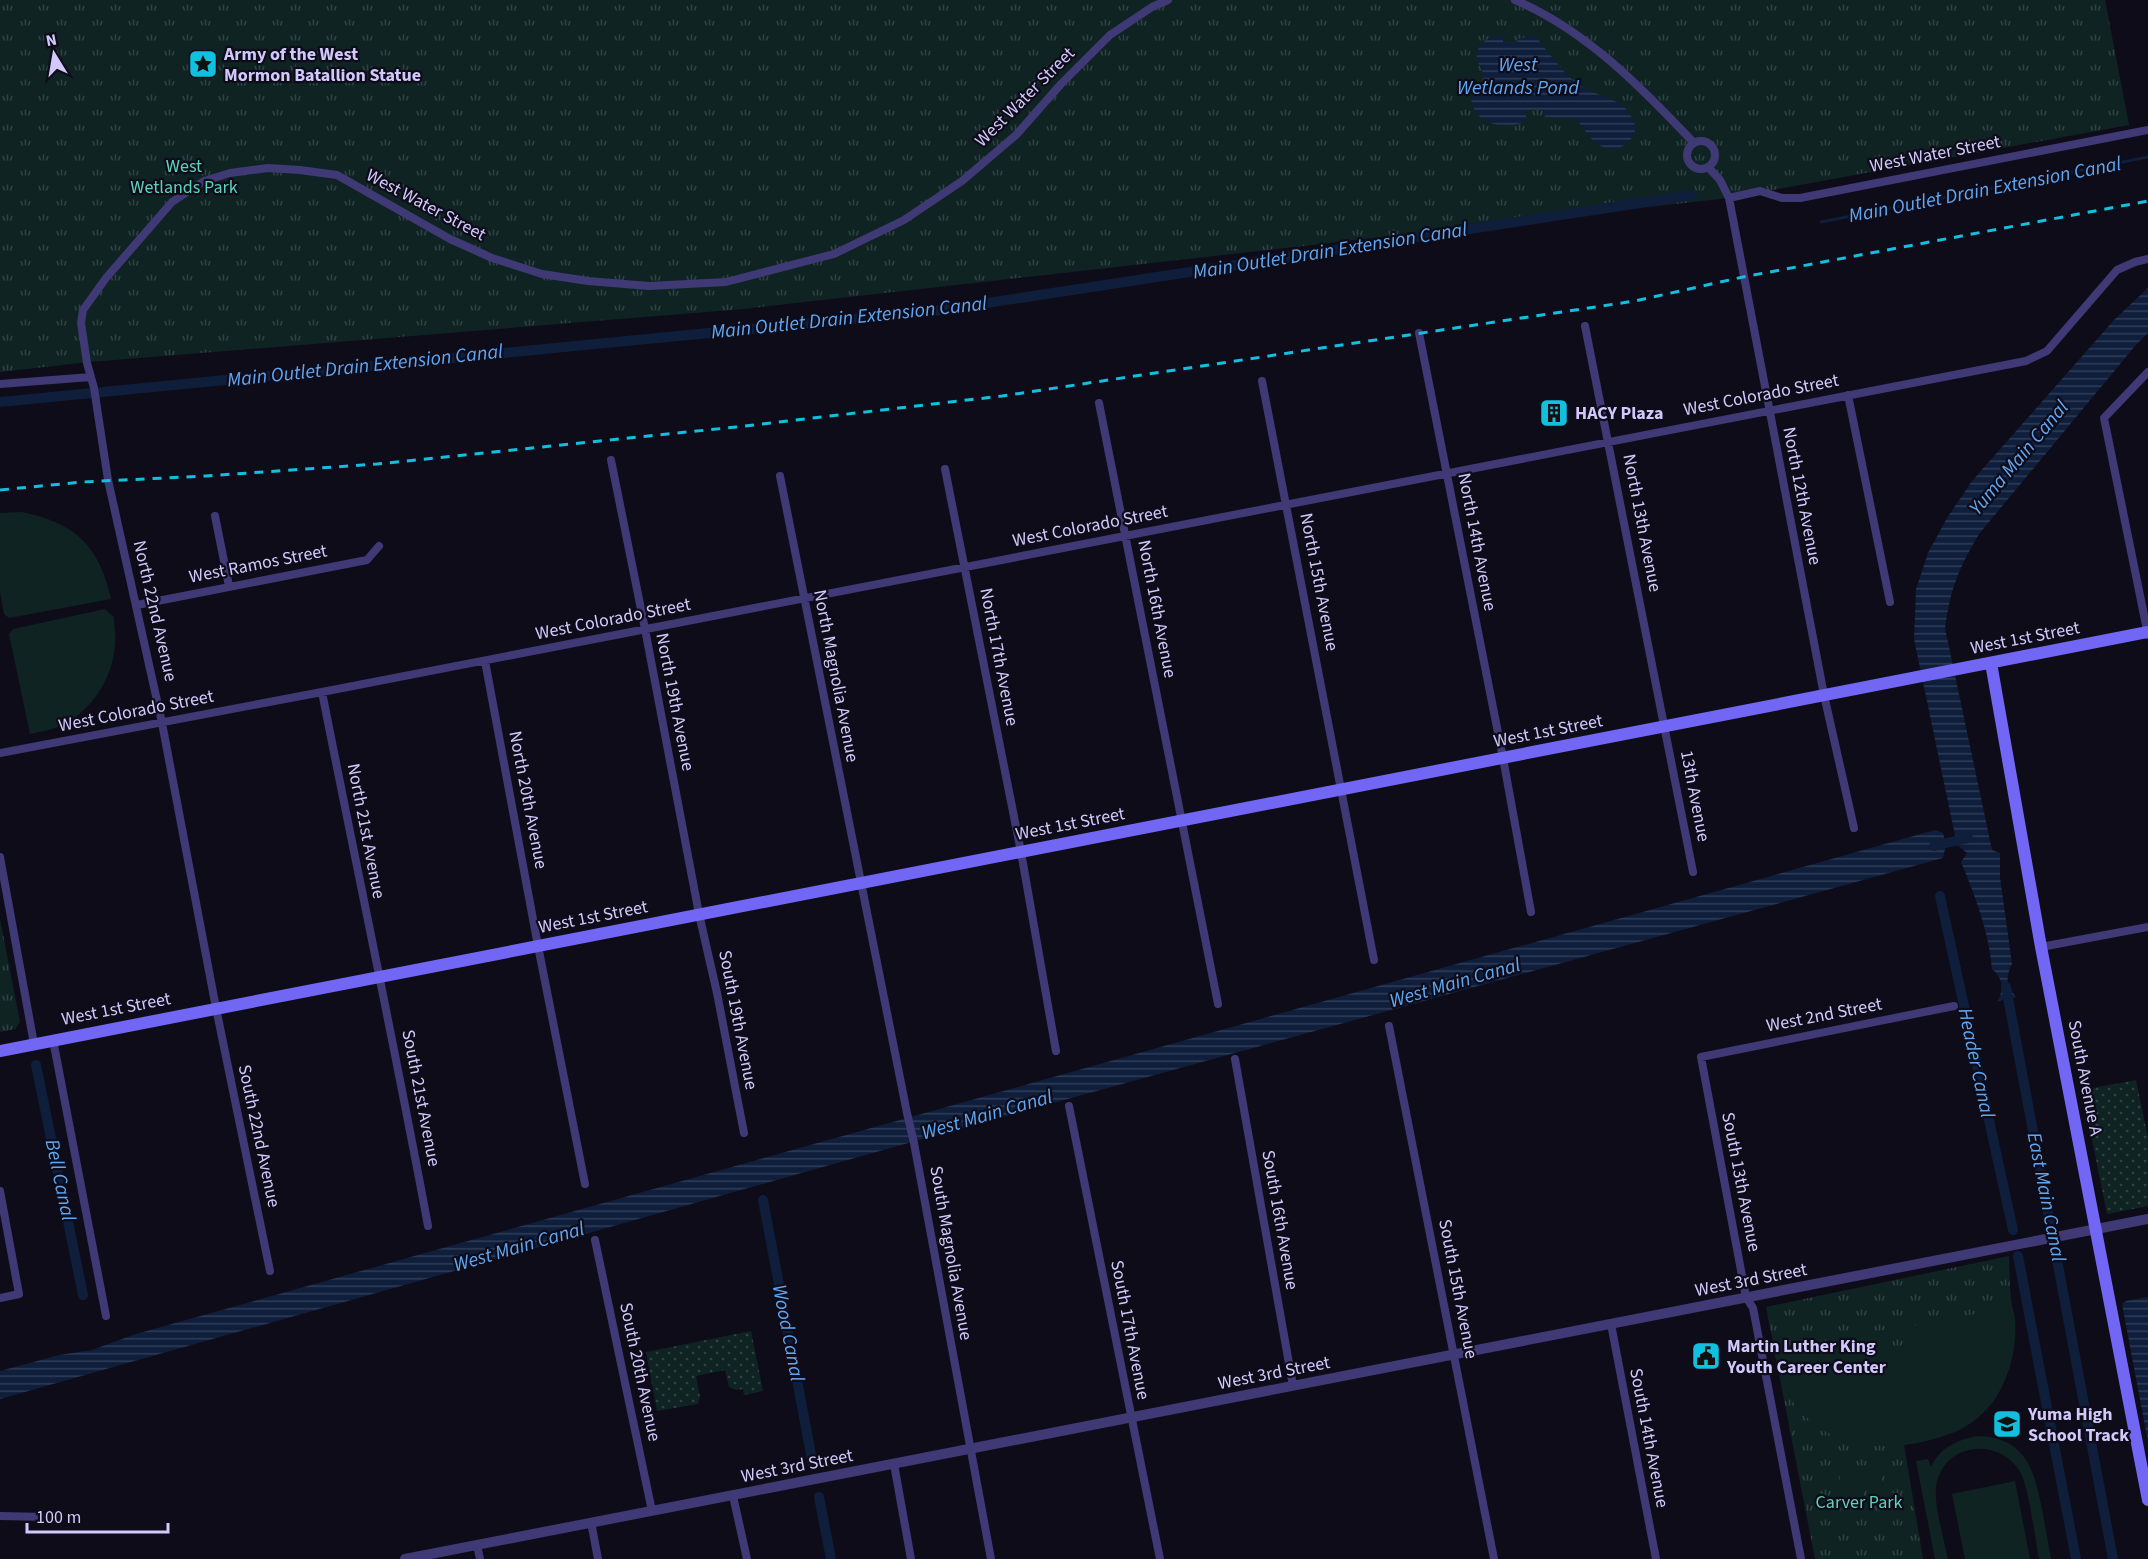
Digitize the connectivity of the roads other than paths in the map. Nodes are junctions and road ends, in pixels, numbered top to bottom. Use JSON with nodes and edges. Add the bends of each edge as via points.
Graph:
{"nodes":[{"id":1,"x":1168,"y":0,"type":"edge"},
{"id":2,"x":1515,"y":0,"type":"edge"},
{"id":3,"x":2148,"y":130,"type":"edge"},
{"id":4,"x":1694,"y":143,"type":"junction"},
{"id":5,"x":1708,"y":167,"type":"junction"},
{"id":6,"x":1729,"y":198,"type":"junction"},
{"id":7,"x":2148,"y":259,"type":"edge"},
{"id":8,"x":1585,"y":326,"type":"dead end"},
{"id":9,"x":1419,"y":333,"type":"dead end"},
{"id":10,"x":87,"y":363,"type":"joint"},
{"id":11,"x":2148,"y":372,"type":"edge"},
{"id":12,"x":91,"y":377,"type":"junction"},
{"id":13,"x":1262,"y":381,"type":"dead end"},
{"id":14,"x":0,"y":384,"type":"edge"},
{"id":15,"x":1848,"y":395,"type":"junction"},
{"id":16,"x":1099,"y":403,"type":"dead end"},
{"id":17,"x":1769,"y":411,"type":"junction"},
{"id":18,"x":1609,"y":442,"type":"junction"},
{"id":19,"x":611,"y":460,"type":"dead end"},
{"id":20,"x":945,"y":469,"type":"dead end"},
{"id":21,"x":1446,"y":473,"type":"junction"},
{"id":22,"x":780,"y":476,"type":"dead end"},
{"id":23,"x":1287,"y":504,"type":"junction"},
{"id":24,"x":216,"y":516,"type":"dead end"},
{"id":25,"x":1126,"y":536,"type":"junction"},
{"id":26,"x":379,"y":546,"type":"dead end"},
{"id":27,"x":965,"y":567,"type":"junction"},
{"id":28,"x":229,"y":586,"type":"junction"},
{"id":29,"x":804,"y":598,"type":"junction"},
{"id":30,"x":1890,"y":602,"type":"dead end"},
{"id":31,"x":137,"y":605,"type":"junction"},
{"id":32,"x":645,"y":630,"type":"junction"},
{"id":33,"x":2148,"y":633,"type":"edge"},
{"id":34,"x":485,"y":661,"type":"junction"},
{"id":35,"x":1991,"y":663,"type":"junction"},
{"id":36,"x":322,"y":692,"type":"junction"},
{"id":37,"x":1824,"y":695,"type":"junction"},
{"id":38,"x":162,"y":723,"type":"junction"},
{"id":39,"x":1665,"y":726,"type":"junction"},
{"id":40,"x":0,"y":753,"type":"edge"},
{"id":41,"x":1503,"y":758,"type":"junction"},
{"id":42,"x":1341,"y":789,"type":"junction"},
{"id":43,"x":1180,"y":820,"type":"junction"},
{"id":44,"x":1854,"y":828,"type":"dead end"},
{"id":45,"x":1021,"y":852,"type":"junction"},
{"id":46,"x":0,"y":857,"type":"edge"},
{"id":47,"x":1694,"y":872,"type":"dead end"},
{"id":48,"x":861,"y":883,"type":"junction"},
{"id":49,"x":1531,"y":912,"type":"dead end"},
{"id":50,"x":699,"y":914,"type":"junction"},
{"id":51,"x":2148,"y":927,"type":"edge"},
{"id":52,"x":538,"y":946,"type":"junction"},
{"id":53,"x":2041,"y":947,"type":"junction"},
{"id":54,"x":1374,"y":960,"type":"dead end"},
{"id":55,"x":378,"y":977,"type":"junction"},
{"id":56,"x":1218,"y":1004,"type":"dead end"},
{"id":57,"x":1954,"y":1006,"type":"dead end"},
{"id":58,"x":216,"y":1008,"type":"junction"},
{"id":59,"x":1389,"y":1026,"type":"dead end"},
{"id":60,"x":53,"y":1040,"type":"junction"},
{"id":61,"x":34,"y":1044,"type":"junction"},
{"id":62,"x":0,"y":1051,"type":"edge"},
{"id":63,"x":1056,"y":1051,"type":"dead end"},
{"id":64,"x":1701,"y":1057,"type":"joint"},
{"id":65,"x":1235,"y":1059,"type":"dead end"},
{"id":66,"x":1069,"y":1106,"type":"dead end"},
{"id":67,"x":744,"y":1134,"type":"dead end"},
{"id":68,"x":585,"y":1184,"type":"dead end"},
{"id":69,"x":0,"y":1191,"type":"edge"},
{"id":70,"x":2148,"y":1219,"type":"edge"},
{"id":71,"x":428,"y":1226,"type":"dead end"},
{"id":72,"x":2096,"y":1229,"type":"junction"},
{"id":73,"x":595,"y":1240,"type":"dead end"},
{"id":74,"x":270,"y":1271,"type":"dead end"},
{"id":75,"x":0,"y":1298,"type":"edge"},
{"id":76,"x":1746,"y":1298,"type":"junction"},
{"id":77,"x":106,"y":1316,"type":"dead end"},
{"id":78,"x":1611,"y":1324,"type":"junction"},
{"id":79,"x":1454,"y":1355,"type":"junction"},
{"id":80,"x":1293,"y":1386,"type":"junction"},
{"id":81,"x":1131,"y":1418,"type":"junction"},
{"id":82,"x":971,"y":1449,"type":"junction"},
{"id":83,"x":894,"y":1464,"type":"junction"},
{"id":84,"x":733,"y":1496,"type":"junction"},
{"id":85,"x":2148,"y":1500,"type":"edge"},
{"id":86,"x":652,"y":1511,"type":"junction"},
{"id":87,"x":0,"y":1516,"type":"edge"},
{"id":88,"x":46,"y":1517,"type":"dead end"},
{"id":89,"x":591,"y":1522,"type":"junction"},
{"id":90,"x":477,"y":1545,"type":"junction"},
{"id":91,"x":405,"y":1559,"type":"edge"},
{"id":92,"x":480,"y":1559,"type":"edge"},
{"id":93,"x":598,"y":1559,"type":"edge"},
{"id":94,"x":747,"y":1559,"type":"edge"},
{"id":95,"x":911,"y":1559,"type":"edge"},
{"id":96,"x":991,"y":1559,"type":"edge"},
{"id":97,"x":1160,"y":1559,"type":"edge"},
{"id":98,"x":1494,"y":1559,"type":"edge"},
{"id":99,"x":1656,"y":1559,"type":"edge"},
{"id":100,"x":1801,"y":1559,"type":"edge"}],
"edges":[{"from":1,"to":10,"type":"street","name":"West Water Street","via":[[1110,35],[1016,135],[962,181],[904,220],[834,254],[726,282],[649,286],[542,274],[450,239],[337,176],[268,168],[204,181],[172,201],[83,310]]},
{"from":2,"to":4,"type":"street","via":[[1546,14],[1592,46],[1652,97]]},
{"from":3,"to":6,"type":"street","name":"West Water Street","via":[[1800,198],[1782,198],[1760,190]]},
{"from":4,"to":5,"type":"street","via":[[1704,141],[1714,150],[1714,160]]},
{"from":4,"to":5,"type":"street","via":[[1688,148],[1688,161],[1695,168]]},
{"from":5,"to":6,"type":"street","name":"North 12th Avenue"},
{"from":6,"to":17,"type":"street","name":"North 12th Avenue"},
{"from":7,"to":15,"type":"street","name":"West Colorado Street","via":[[2116,270],[2047,351],[2026,361]]},
{"from":8,"to":18,"type":"street","name":"North 13th Avenue"},
{"from":9,"to":21,"type":"street","name":"North 14th Avenue"},
{"from":10,"to":12,"type":"street","name":"North 22nd Avenue"},
{"from":11,"to":33,"type":"street","via":[[2104,418]]},
{"from":12,"to":14,"type":"street"},
{"from":12,"to":31,"type":"street","name":"North 22nd Avenue","via":[[108,480]]},
{"from":13,"to":23,"type":"street","name":"North 15th Avenue"},
{"from":15,"to":17,"type":"street","name":"West Colorado Street"},
{"from":15,"to":30,"type":"street"},
{"from":16,"to":25,"type":"street","name":"North 16th Avenue"},
{"from":17,"to":18,"type":"street","name":"West Colorado Street"},
{"from":17,"to":37,"type":"street","name":"North 12th Avenue"},
{"from":18,"to":21,"type":"street","name":"West Colorado Street"},
{"from":18,"to":39,"type":"street","name":"North 13th Avenue"},
{"from":19,"to":32,"type":"street","name":"North 19th Avenue"},
{"from":20,"to":27,"type":"street","name":"North 17th Avenue"},
{"from":21,"to":23,"type":"street","name":"West Colorado Street"},
{"from":21,"to":41,"type":"street","name":"North 14th Avenue"},
{"from":22,"to":29,"type":"street","name":"North Magnolia Avenue"},
{"from":23,"to":25,"type":"street","name":"West Colorado Street"},
{"from":23,"to":42,"type":"street","name":"North 15th Avenue"},
{"from":24,"to":28,"type":"street"},
{"from":25,"to":27,"type":"street","name":"West Colorado Street"},
{"from":25,"to":43,"type":"street","name":"North 16th Avenue"},
{"from":26,"to":28,"type":"street","name":"West Ramos Street","via":[[368,560]]},
{"from":27,"to":29,"type":"street","name":"West Colorado Street"},
{"from":27,"to":45,"type":"street","name":"North 17th Avenue"},
{"from":28,"to":31,"type":"street","name":"West Ramos Street"},
{"from":29,"to":32,"type":"street","name":"West Colorado Street"},
{"from":29,"to":48,"type":"street","name":"North Magnolia Avenue"},
{"from":31,"to":38,"type":"street","name":"North 22nd Avenue"},
{"from":32,"to":34,"type":"street","name":"West Colorado Street"},
{"from":32,"to":50,"type":"street","name":"North 19th Avenue"},
{"from":33,"to":35,"type":"main road","name":"West 1st Street"},
{"from":34,"to":36,"type":"street","name":"West Colorado Street"},
{"from":34,"to":52,"type":"street","name":"North 20th Avenue"},
{"from":35,"to":37,"type":"main road","name":"West 1st Street"},
{"from":35,"to":53,"type":"main road","name":"South Avenue A"},
{"from":36,"to":38,"type":"street","name":"West Colorado Street"},
{"from":36,"to":55,"type":"street","name":"North 21st Avenue"},
{"from":37,"to":39,"type":"main road","name":"West 1st Street"},
{"from":37,"to":44,"type":"street","name":"North 12th Avenue"},
{"from":38,"to":40,"type":"street","name":"West Colorado Street"},
{"from":38,"to":58,"type":"street","name":"North 22nd Avenue"},
{"from":39,"to":41,"type":"main road","name":"West 1st Street"},
{"from":39,"to":47,"type":"street","name":"13th Avenue"},
{"from":41,"to":42,"type":"main road","name":"West 1st Street"},
{"from":41,"to":49,"type":"street"},
{"from":42,"to":43,"type":"main road","name":"West 1st Street"},
{"from":42,"to":54,"type":"street"},
{"from":43,"to":45,"type":"main road","name":"West 1st Street"},
{"from":43,"to":56,"type":"street"},
{"from":45,"to":48,"type":"main road","name":"West 1st Street"},
{"from":45,"to":63,"type":"street"},
{"from":46,"to":61,"type":"street"},
{"from":48,"to":50,"type":"main road","name":"West 1st Street"},
{"from":48,"to":82,"type":"street","name":"South Magnolia Avenue"},
{"from":50,"to":52,"type":"main road","name":"West 1st Street"},
{"from":50,"to":67,"type":"street","name":"South 19th Avenue"},
{"from":51,"to":53,"type":"street"},
{"from":52,"to":55,"type":"main road","name":"West 1st Street"},
{"from":52,"to":68,"type":"street"},
{"from":53,"to":72,"type":"main road","name":"South Avenue A"},
{"from":55,"to":58,"type":"main road","name":"West 1st Street"},
{"from":55,"to":71,"type":"street","name":"South 21st Avenue","via":[[397,1055]]},
{"from":57,"to":64,"type":"street","name":"West 2nd Street"},
{"from":58,"to":60,"type":"main road","name":"West 1st Street"},
{"from":58,"to":74,"type":"street","name":"South 22nd Avenue"},
{"from":59,"to":79,"type":"street","name":"South 15th Avenue"},
{"from":60,"to":61,"type":"main road","name":"West 1st Street"},
{"from":60,"to":77,"type":"street"},
{"from":61,"to":62,"type":"main road","name":"West 1st Street"},
{"from":64,"to":76,"type":"street","name":"South 13th Avenue"},
{"from":65,"to":80,"type":"street","name":"South 16th Avenue"},
{"from":66,"to":81,"type":"street","name":"South 17th Avenue"},
{"from":69,"to":75,"type":"street","via":[[19,1294]]},
{"from":70,"to":72,"type":"street","name":"West 3rd Street"},
{"from":72,"to":76,"type":"street","name":"West 3rd Street"},
{"from":72,"to":85,"type":"main road","name":"South Avenue A"},
{"from":73,"to":86,"type":"street","name":"South 20th Avenue"},
{"from":76,"to":78,"type":"street","name":"West 3rd Street"},
{"from":76,"to":100,"type":"street","name":"South 13th Avenue","via":[[1753,1308]]},
{"from":78,"to":79,"type":"street","name":"West 3rd Street"},
{"from":78,"to":99,"type":"street","name":"South 14th Avenue"},
{"from":79,"to":80,"type":"street","name":"West 3rd Street"},
{"from":79,"to":98,"type":"street","name":"South 15th Avenue"},
{"from":80,"to":81,"type":"street","name":"West 3rd Street"},
{"from":81,"to":82,"type":"street","name":"West 3rd Street"},
{"from":81,"to":97,"type":"street","name":"South 17th Avenue"},
{"from":82,"to":83,"type":"street","name":"West 3rd Street"},
{"from":82,"to":96,"type":"street","name":"South Magnolia Avenue"},
{"from":83,"to":84,"type":"street","name":"West 3rd Street"},
{"from":83,"to":95,"type":"street"},
{"from":84,"to":86,"type":"street","name":"West 3rd Street"},
{"from":84,"to":94,"type":"street"},
{"from":86,"to":89,"type":"street","name":"West 3rd Street"},
{"from":87,"to":88,"type":"street"},
{"from":89,"to":90,"type":"street","name":"West 3rd Street"},
{"from":89,"to":93,"type":"street"},
{"from":90,"to":91,"type":"street","name":"West 3rd Street"},
{"from":90,"to":92,"type":"street"}]}
